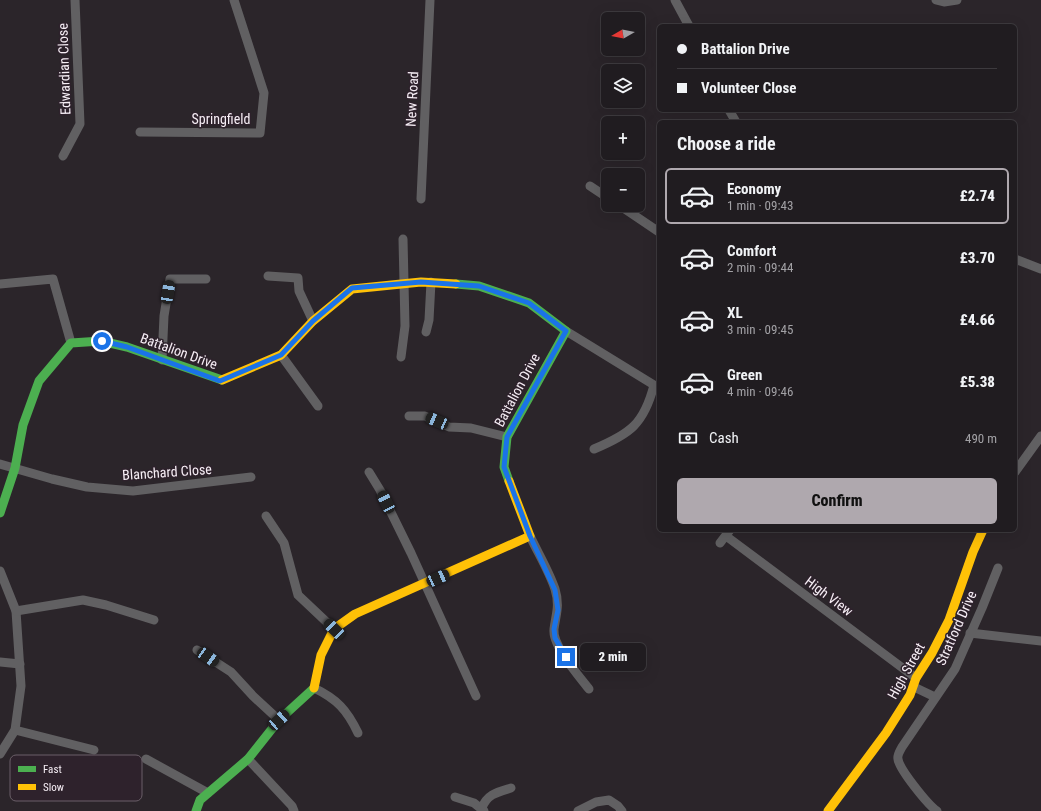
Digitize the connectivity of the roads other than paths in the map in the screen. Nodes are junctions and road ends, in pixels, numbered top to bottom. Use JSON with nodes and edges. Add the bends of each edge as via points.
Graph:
{"nodes":[{"id":1,"x":75,"y":0,"type":"edge"},
{"id":2,"x":234,"y":0,"type":"edge"},
{"id":3,"x":430,"y":0,"type":"edge"},
{"id":4,"x":936,"y":0,"type":"edge"},
{"id":5,"x":957,"y":0,"type":"edge"},
{"id":6,"x":678,"y":1,"type":"edge"},
{"id":7,"x":688,"y":24,"type":"edge"},
{"id":8,"x":140,"y":132,"type":"dead end"},
{"id":9,"x":63,"y":156,"type":"dead end"},
{"id":10,"x":590,"y":186,"type":"dead end"},
{"id":11,"x":601,"y":193,"type":"edge"},
{"id":12,"x":421,"y":199,"type":"dead end"},
{"id":13,"x":629,"y":212,"type":"edge"},
{"id":14,"x":657,"y":231,"type":"edge"},
{"id":15,"x":403,"y":240,"type":"dead end"},
{"id":16,"x":1017,"y":260,"type":"edge"},
{"id":17,"x":1041,"y":269,"type":"edge"},
{"id":18,"x":268,"y":276,"type":"dead end"},
{"id":19,"x":206,"y":279,"type":"dead end"},
{"id":20,"x":431,"y":282,"type":"junction"},
{"id":21,"x":0,"y":284,"type":"edge"},
{"id":22,"x":403,"y":284,"type":"junction"},
{"id":23,"x":313,"y":321,"type":"junction"},
{"id":24,"x":566,"y":331,"type":"junction"},
{"id":25,"x":426,"y":332,"type":"dead end"},
{"id":26,"x":70,"y":343,"type":"junction"},
{"id":27,"x":281,"y":355,"type":"junction"},
{"id":28,"x":401,"y":356,"type":"dead end"},
{"id":29,"x":162,"y":360,"type":"junction"},
{"id":30,"x":318,"y":406,"type":"dead end"},
{"id":31,"x":409,"y":416,"type":"dead end"},
{"id":32,"x":1041,"y":436,"type":"edge"},
{"id":33,"x":507,"y":437,"type":"junction"},
{"id":34,"x":594,"y":449,"type":"dead end"},
{"id":35,"x":0,"y":464,"type":"edge"},
{"id":36,"x":15,"y":468,"type":"junction"},
{"id":37,"x":1017,"y":469,"type":"edge"},
{"id":38,"x":369,"y":472,"type":"dead end"},
{"id":39,"x":251,"y":478,"type":"dead end"},
{"id":40,"x":0,"y":513,"type":"edge"},
{"id":41,"x":266,"y":516,"type":"dead end"},
{"id":42,"x":982,"y":532,"type":"edge"},
{"id":43,"x":728,"y":533,"type":"edge"},
{"id":44,"x":530,"y":536,"type":"junction"},
{"id":45,"x":720,"y":543,"type":"dead end"},
{"id":46,"x":998,"y":568,"type":"dead end"},
{"id":47,"x":0,"y":572,"type":"edge"},
{"id":48,"x":425,"y":584,"type":"junction"},
{"id":49,"x":16,"y":611,"type":"junction"},
{"id":50,"x":154,"y":620,"type":"dead end"},
{"id":51,"x":334,"y":629,"type":"junction"},
{"id":52,"x":970,"y":633,"type":"junction"},
{"id":53,"x":1041,"y":640,"type":"edge"},
{"id":54,"x":197,"y":650,"type":"dead end"},
{"id":55,"x":0,"y":662,"type":"edge"},
{"id":56,"x":20,"y":664,"type":"junction"},
{"id":57,"x":915,"y":682,"type":"junction"},
{"id":58,"x":314,"y":688,"type":"junction"},
{"id":59,"x":590,"y":689,"type":"dead end"},
{"id":60,"x":476,"y":696,"type":"dead end"},
{"id":61,"x":935,"y":698,"type":"junction"},
{"id":62,"x":279,"y":720,"type":"junction"},
{"id":63,"x":15,"y":730,"type":"junction"},
{"id":64,"x":358,"y":733,"type":"dead end"},
{"id":65,"x":94,"y":750,"type":"dead end"},
{"id":66,"x":0,"y":754,"type":"edge"},
{"id":67,"x":146,"y":759,"type":"dead end"},
{"id":68,"x":248,"y":759,"type":"junction"},
{"id":69,"x":510,"y":788,"type":"dead end"},
{"id":70,"x":208,"y":792,"type":"junction"},
{"id":71,"x":455,"y":797,"type":"dead end"},
{"id":72,"x":483,"y":810,"type":"edge"},
{"id":73,"x":196,"y":811,"type":"edge"},
{"id":74,"x":294,"y":811,"type":"edge"},
{"id":75,"x":578,"y":811,"type":"edge"},
{"id":76,"x":622,"y":811,"type":"edge"},
{"id":77,"x":828,"y":811,"type":"edge"},
{"id":78,"x":937,"y":811,"type":"edge"}],
"edges":[{"from":1,"to":9,"type":"street","name":"Edwardian Close","via":[[80,124]]},
{"from":2,"to":8,"type":"street","name":"Springfield","via":[[264,92],[260,133]]},
{"from":3,"to":12,"type":"street","name":"New Road"},
{"from":4,"to":5,"type":"street"},
{"from":6,"to":7,"type":"street"},
{"from":10,"to":11,"type":"street"},
{"from":13,"to":14,"type":"street"},
{"from":15,"to":22,"type":"street"},
{"from":16,"to":17,"type":"street"},
{"from":18,"to":23,"type":"street","via":[[298,278],[299,291]]},
{"from":19,"to":29,"type":"street","via":[[170,279],[164,316]]},
{"from":20,"to":22,"type":"street","name":"Battalion Drive"},
{"from":20,"to":24,"type":"street","name":"Battalion Drive","via":[[479,286],[529,303]]},
{"from":20,"to":25,"type":"street"},
{"from":21,"to":26,"type":"street","via":[[53,279]]},
{"from":22,"to":23,"type":"street","name":"Battalion Drive","via":[[352,288]]},
{"from":22,"to":28,"type":"street","via":[[405,326]]},
{"from":23,"to":27,"type":"street","name":"Battalion Drive"},
{"from":24,"to":33,"type":"street","name":"Battalion Drive"},
{"from":24,"to":34,"type":"street","name":"Battalion Drive","via":[[654,385],[642,419],[617,439]]},
{"from":26,"to":29,"type":"street","name":"Battalion Drive","via":[[102,341]]},
{"from":26,"to":36,"type":"street","via":[[39,381],[23,425]]},
{"from":27,"to":29,"type":"street","name":"Battalion Drive","via":[[220,381]]},
{"from":27,"to":30,"type":"street"},
{"from":31,"to":33,"type":"street","via":[[425,416],[449,427],[471,428]]},
{"from":32,"to":37,"type":"street"},
{"from":33,"to":44,"type":"street","name":"Battalion Drive","via":[[504,467]]},
{"from":35,"to":36,"type":"street","name":"Blanchard Close"},
{"from":36,"to":39,"type":"street","name":"Blanchard Close","via":[[87,486],[132,491]]},
{"from":36,"to":40,"type":"street"},
{"from":38,"to":48,"type":"street"},
{"from":41,"to":51,"type":"street","via":[[284,543],[298,595]]},
{"from":42,"to":57,"type":"street","name":"High Street","via":[[949,620]]},
{"from":43,"to":45,"type":"street","name":"High View"},
{"from":43,"to":57,"type":"street","name":"High View"},
{"from":44,"to":48,"type":"street"},
{"from":44,"to":59,"type":"street","via":[[555,590],[558,610],[555,638],[573,668]]},
{"from":46,"to":52,"type":"street","name":"Stratford Drive"},
{"from":47,"to":49,"type":"street"},
{"from":48,"to":51,"type":"street","via":[[355,614]]},
{"from":48,"to":60,"type":"street"},
{"from":49,"to":50,"type":"street","via":[[83,600]]},
{"from":49,"to":56,"type":"street"},
{"from":51,"to":58,"type":"street","via":[[321,655]]},
{"from":52,"to":53,"type":"street"},
{"from":52,"to":61,"type":"street","name":"Stratford Drive","via":[[955,669]]},
{"from":54,"to":62,"type":"street","via":[[231,672]]},
{"from":55,"to":56,"type":"street"},
{"from":56,"to":63,"type":"street","via":[[21,686]]},
{"from":57,"to":61,"type":"street"},
{"from":57,"to":77,"type":"street","name":"High Street","via":[[886,733]]},
{"from":58,"to":62,"type":"street"},
{"from":58,"to":64,"type":"street","via":[[340,704],[350,716]]},
{"from":61,"to":78,"type":"street","name":"Stratford Drive","via":[[898,757],[922,796]]},
{"from":62,"to":68,"type":"street"},
{"from":63,"to":65,"type":"street"},
{"from":63,"to":66,"type":"street"},
{"from":67,"to":70,"type":"street"},
{"from":68,"to":70,"type":"street"},
{"from":68,"to":74,"type":"street"},
{"from":69,"to":72,"type":"street","via":[[490,795],[484,800]]},
{"from":70,"to":73,"type":"street","via":[[200,800]]},
{"from":71,"to":72,"type":"street","via":[[474,803]]},
{"from":75,"to":76,"type":"street","via":[[596,802],[609,800]]}]}
